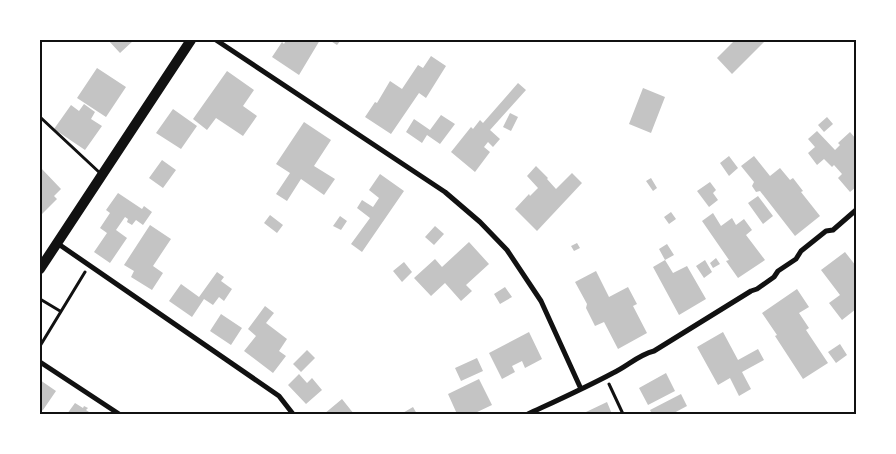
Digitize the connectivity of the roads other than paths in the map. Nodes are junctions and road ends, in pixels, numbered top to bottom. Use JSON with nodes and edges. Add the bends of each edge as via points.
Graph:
{"nodes":[{"id":1,"x":191,"y":40,"type":"edge"},
{"id":2,"x":216,"y":40,"type":"edge"},
{"id":3,"x":40,"y":117,"type":"edge"},
{"id":4,"x":102,"y":175,"type":"junction"},
{"id":5,"x":856,"y":210,"type":"edge"},
{"id":6,"x":57,"y":243,"type":"junction"},
{"id":7,"x":40,"y":269,"type":"edge"},
{"id":8,"x":40,"y":362,"type":"edge"},
{"id":9,"x":581,"y":389,"type":"junction"},
{"id":10,"x":118,"y":414,"type":"edge"},
{"id":11,"x":292,"y":414,"type":"edge"},
{"id":12,"x":528,"y":414,"type":"edge"}],
"edges":[{"from":1,"to":4,"type":"main road"},
{"from":2,"to":9,"type":"street","via":[[445,192],[480,222],[507,250],[541,301]]},
{"from":3,"to":4,"type":"lane"},
{"from":4,"to":6,"type":"main road"},
{"from":5,"to":9,"type":"street","via":[[801,251],[796,259],[764,284],[654,351]]},
{"from":6,"to":7,"type":"main road"},
{"from":6,"to":11,"type":"street","via":[[279,396]]},
{"from":8,"to":10,"type":"street"},
{"from":9,"to":12,"type":"street"}]}
